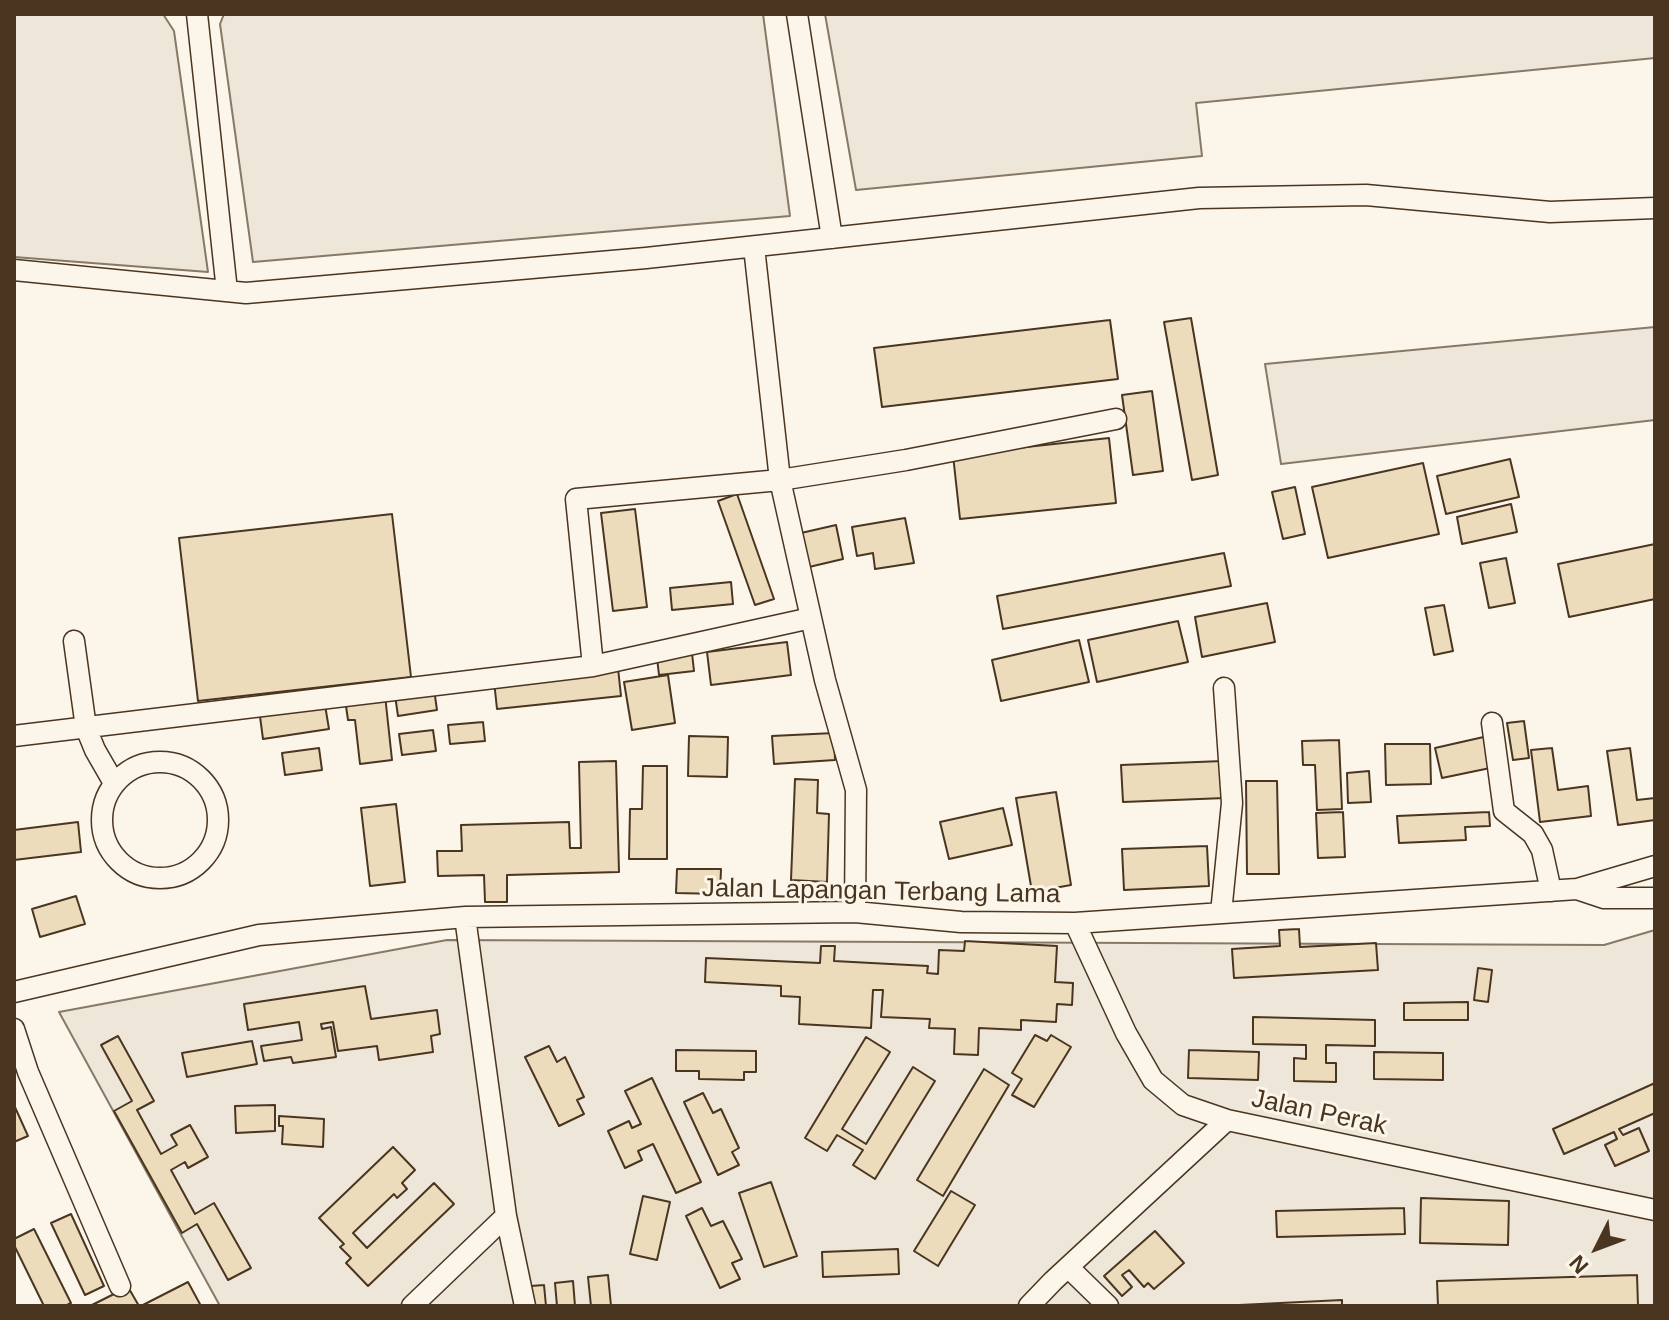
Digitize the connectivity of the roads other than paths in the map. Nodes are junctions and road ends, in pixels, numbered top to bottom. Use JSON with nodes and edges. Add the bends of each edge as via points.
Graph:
{"nodes":[{"id":1,"x":197,"y":14,"type":"edge"},
{"id":2,"x":797,"y":14,"type":"edge"},
{"id":3,"x":1655,"y":208,"type":"edge"},
{"id":4,"x":832,"y":238,"type":"junction"},
{"id":5,"x":754,"y":247,"type":"junction"},
{"id":6,"x":14,"y":270,"type":"edge"},
{"id":7,"x":227,"y":291,"type":"junction"},
{"id":8,"x":1116,"y":419,"type":"dead end"},
{"id":9,"x":780,"y":480,"type":"junction"},
{"id":10,"x":811,"y":618,"type":"junction"},
{"id":11,"x":74,"y":641,"type":"dead end"},
{"id":12,"x":593,"y":666,"type":"junction"},
{"id":13,"x":1224,"y":688,"type":"dead end"},
{"id":14,"x":1492,"y":723,"type":"dead end"},
{"id":15,"x":86,"y":728,"type":"junction"},
{"id":16,"x":14,"y":736,"type":"edge"},
{"id":17,"x":114,"y":783,"type":"junction"},
{"id":18,"x":1655,"y":866,"type":"edge"},
{"id":19,"x":1577,"y":889,"type":"junction"},
{"id":20,"x":1551,"y":891,"type":"junction"},
{"id":21,"x":1655,"y":898,"type":"edge"},
{"id":22,"x":855,"y":912,"type":"junction"},
{"id":23,"x":1221,"y":913,"type":"junction"},
{"id":24,"x":465,"y":917,"type":"junction"},
{"id":25,"x":1075,"y":923,"type":"junction"},
{"id":26,"x":14,"y":992,"type":"edge"},
{"id":27,"x":14,"y":1029,"type":"edge"},
{"id":28,"x":1227,"y":1120,"type":"junction"},
{"id":29,"x":1655,"y":1210,"type":"edge"},
{"id":30,"x":506,"y":1216,"type":"junction"},
{"id":31,"x":1068,"y":1267,"type":"junction"},
{"id":32,"x":120,"y":1286,"type":"dead end"},
{"id":33,"x":412,"y":1306,"type":"edge"},
{"id":34,"x":525,"y":1306,"type":"edge"},
{"id":35,"x":1029,"y":1306,"type":"edge"},
{"id":36,"x":1108,"y":1306,"type":"edge"}],
"edges":[{"from":1,"to":7,"type":"street"},
{"from":2,"to":4,"type":"street"},
{"from":3,"to":4,"type":"street","via":[[1550,212],[1366,195],[1199,198]]},
{"from":4,"to":5,"type":"street"},
{"from":5,"to":7,"type":"street","via":[[281,291]]},
{"from":5,"to":9,"type":"street"},
{"from":6,"to":7,"type":"street"},
{"from":8,"to":9,"type":"street"},
{"from":9,"to":10,"type":"street"},
{"from":9,"to":12,"type":"street","via":[[576,499]]},
{"from":10,"to":12,"type":"street"},
{"from":10,"to":22,"type":"street","via":[[856,790]]},
{"from":11,"to":15,"type":"street"},
{"from":12,"to":15,"type":"street"},
{"from":13,"to":23,"type":"street","via":[[1232,803]]},
{"from":14,"to":20,"type":"street","via":[[1504,811],[1533,834]]},
{"from":15,"to":16,"type":"street"},
{"from":15,"to":17,"type":"street"},
{"from":17,"to":17,"type":"street","via":[[104,801],[103,833],[125,866],[156,878],[176,876],[210,849],[218,816],[213,797],[188,769],[151,762],[134,767]]},
{"from":18,"to":19,"type":"street","name":"Jalan Lapangan Terbang Lama"},
{"from":19,"to":20,"type":"street","name":"Jalan Lapangan Terbang Lama"},
{"from":19,"to":21,"type":"street","via":[[1604,898]]},
{"from":20,"to":23,"type":"street","name":"Jalan Lapangan Terbang Lama"},
{"from":22,"to":24,"type":"street","name":"Jalan Lapangan Terbang Lama"},
{"from":22,"to":25,"type":"street","name":"Jalan Lapangan Terbang Lama","via":[[961,922]]},
{"from":23,"to":25,"type":"street","name":"Jalan Lapangan Terbang Lama"},
{"from":24,"to":26,"type":"street","name":"Jalan Lapangan Terbang Lama","via":[[259,935]]},
{"from":24,"to":30,"type":"street"},
{"from":25,"to":28,"type":"street","name":"Jalan Perak","via":[[1153,1080],[1183,1105]]},
{"from":27,"to":32,"type":"street"},
{"from":28,"to":29,"type":"street","name":"Jalan Perak"},
{"from":28,"to":31,"type":"street"},
{"from":30,"to":33,"type":"street"},
{"from":30,"to":34,"type":"street"},
{"from":31,"to":35,"type":"street"},
{"from":31,"to":36,"type":"street"}]}
